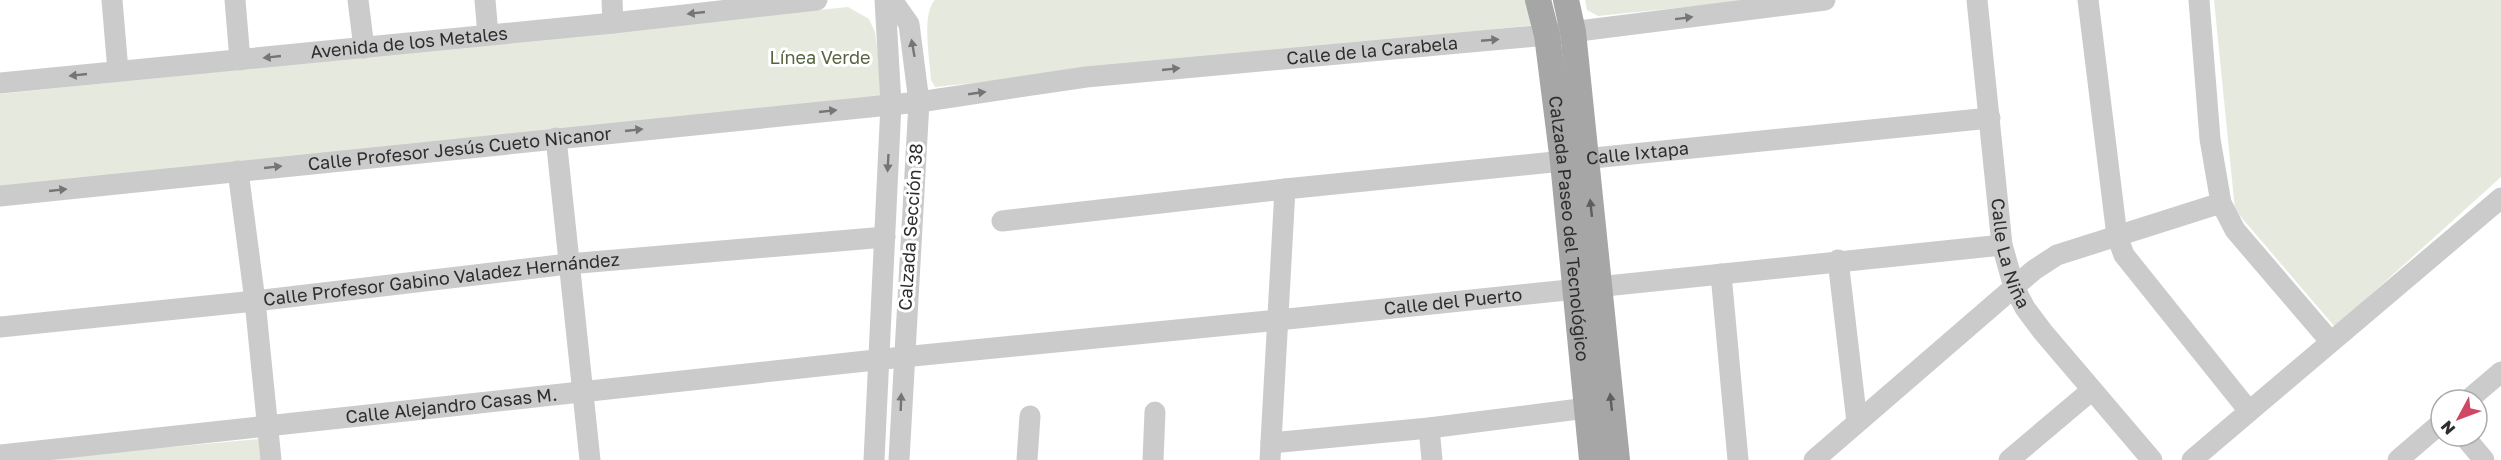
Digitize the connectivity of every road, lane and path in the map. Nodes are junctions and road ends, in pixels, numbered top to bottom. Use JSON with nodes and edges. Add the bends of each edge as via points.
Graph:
{"nodes":[{"id":1,"x":112,"y":0,"type":"edge"},
{"id":2,"x":235,"y":0,"type":"edge"},
{"id":3,"x":358,"y":0,"type":"edge"},
{"id":4,"x":485,"y":0,"type":"edge"},
{"id":5,"x":612,"y":0,"type":"edge"},
{"id":6,"x":817,"y":0,"type":"edge"},
{"id":7,"x":885,"y":0,"type":"edge"},
{"id":8,"x":892,"y":0,"type":"edge"},
{"id":9,"x":1538,"y":0,"type":"edge"},
{"id":10,"x":1566,"y":0,"type":"edge"},
{"id":11,"x":1825,"y":0,"type":"edge"},
{"id":12,"x":1977,"y":0,"type":"edge"},
{"id":13,"x":2088,"y":0,"type":"edge"},
{"id":14,"x":2199,"y":0,"type":"edge"},
{"id":15,"x":739,"y":4,"type":"edge"},
{"id":16,"x":614,"y":23,"type":"junction"},
{"id":17,"x":1573,"y":32,"type":"junction"},
{"id":18,"x":488,"y":35,"type":"junction"},
{"id":19,"x":1547,"y":35,"type":"junction"},
{"id":20,"x":364,"y":48,"type":"junction"},
{"id":21,"x":240,"y":60,"type":"junction"},
{"id":22,"x":118,"y":71,"type":"junction"},
{"id":23,"x":0,"y":83,"type":"edge"},
{"id":24,"x":919,"y":102,"type":"junction"},
{"id":25,"x":891,"y":104,"type":"junction"},
{"id":26,"x":1990,"y":118,"type":"junction"},
{"id":27,"x":556,"y":138,"type":"junction"},
{"id":28,"x":1574,"y":161,"type":"junction"},
{"id":29,"x":238,"y":171,"type":"junction"},
{"id":30,"x":1285,"y":189,"type":"junction"},
{"id":31,"x":0,"y":196,"type":"edge"},
{"id":32,"x":2501,"y":198,"type":"edge"},
{"id":33,"x":2221,"y":203,"type":"junction"},
{"id":34,"x":1002,"y":221,"type":"dead end"},
{"id":35,"x":2117,"y":236,"type":"junction"},
{"id":36,"x":885,"y":237,"type":"junction"},
{"id":37,"x":2002,"y":244,"type":"junction"},
{"id":38,"x":1838,"y":260,"type":"junction"},
{"id":39,"x":568,"y":264,"type":"junction"},
{"id":40,"x":1722,"y":274,"type":"junction"},
{"id":41,"x":1587,"y":287,"type":"junction"},
{"id":42,"x":2014,"y":287,"type":"junction"},
{"id":43,"x":255,"y":301,"type":"junction"},
{"id":44,"x":1278,"y":320,"type":"junction"},
{"id":45,"x":0,"y":327,"type":"edge"},
{"id":46,"x":2331,"y":341,"type":"junction"},
{"id":47,"x":903,"y":357,"type":"junction"},
{"id":48,"x":879,"y":360,"type":"junction"},
{"id":49,"x":2501,"y":372,"type":"edge"},
{"id":50,"x":2482,"y":388,"type":"edge"},
{"id":51,"x":2092,"y":390,"type":"junction"},
{"id":52,"x":582,"y":392,"type":"junction"},
{"id":53,"x":1587,"y":408,"type":"junction"},
{"id":54,"x":2249,"y":411,"type":"junction"},
{"id":55,"x":1155,"y":412,"type":"dead end"},
{"id":56,"x":1030,"y":416,"type":"dead end"},
{"id":57,"x":1857,"y":422,"type":"junction"},
{"id":58,"x":267,"y":427,"type":"junction"},
{"id":59,"x":1429,"y":428,"type":"junction"},
{"id":60,"x":2429,"y":433,"type":"edge"},
{"id":61,"x":2474,"y":448,"type":"edge"},
{"id":62,"x":1271,"y":451,"type":"edge"},
{"id":63,"x":0,"y":455,"type":"edge"},
{"id":64,"x":271,"y":460,"type":"edge"},
{"id":65,"x":590,"y":460,"type":"edge"},
{"id":66,"x":874,"y":460,"type":"edge"},
{"id":67,"x":899,"y":460,"type":"edge"},
{"id":68,"x":1027,"y":460,"type":"edge"},
{"id":69,"x":1153,"y":460,"type":"edge"},
{"id":70,"x":1432,"y":460,"type":"edge"},
{"id":71,"x":1592,"y":460,"type":"edge"},
{"id":72,"x":1617,"y":460,"type":"edge"},
{"id":73,"x":1738,"y":460,"type":"edge"},
{"id":74,"x":1814,"y":460,"type":"edge"},
{"id":75,"x":2009,"y":460,"type":"edge"},
{"id":76,"x":2152,"y":460,"type":"edge"},
{"id":77,"x":2192,"y":460,"type":"edge"},
{"id":78,"x":2398,"y":460,"type":"edge"},
{"id":79,"x":2484,"y":460,"type":"edge"}],
"edges":[{"from":1,"to":22,"type":"street"},
{"from":2,"to":21,"type":"street"},
{"from":3,"to":20,"type":"street"},
{"from":4,"to":18,"type":"street"},
{"from":5,"to":16,"type":"street"},
{"from":6,"to":15,"type":"street","name":"Avenida de los Metales"},
{"from":7,"to":25,"type":"street","name":"Calzada Sección 38"},
{"from":24,"to":8,"type":"street","name":"Calzada Sección 38","one_way":true,"via":[[909,24]]},
{"from":9,"to":19,"type":"main road","name":"Calzada Paseo del Tecnológico"},
{"from":10,"to":17,"type":"main road","name":"Calzada Paseo del Tecnológico"},
{"from":17,"to":11,"type":"street","name":"Calle de la Carabela","one_way":true},
{"from":12,"to":26,"type":"street","name":"Calle La Niña"},
{"from":13,"to":35,"type":"street"},
{"from":14,"to":33,"type":"street","via":[[2210,139]]},
{"from":15,"to":16,"type":"street","name":"Avenida de los Metales","one_way":true},
{"from":16,"to":18,"type":"street","name":"Avenida de los Metales"},
{"from":17,"to":19,"type":"street","name":"Calle de la Carabela"},
{"from":17,"to":28,"type":"main road","name":"Calzada Paseo del Tecnológico"},
{"from":18,"to":20,"type":"street","name":"Avenida de los Metales"},
{"from":24,"to":19,"type":"street","name":"Calle de la Carabela","one_way":true,"via":[[1086,77]]},
{"from":19,"to":28,"type":"main road","name":"Calzada Paseo del Tecnológico"},
{"from":20,"to":21,"type":"street","name":"Avenida de los Metales","one_way":true},
{"from":21,"to":22,"type":"street","name":"Avenida de los Metales"},
{"from":22,"to":23,"type":"street","name":"Avenida de los Metales","one_way":true},
{"from":24,"to":25,"type":"street","name":"Calle Profesor Jesús Cueto Nicanor"},
{"from":24,"to":47,"type":"street","name":"Calzada Sección 38"},
{"from":27,"to":25,"type":"street","name":"Calle Profesor Jesús Cueto Nicanor","one_way":true},
{"from":25,"to":36,"type":"street","name":"Calzada Sección 38","one_way":true},
{"from":26,"to":28,"type":"street","name":"Calle Ixtapa"},
{"from":26,"to":37,"type":"street","name":"Calle La Niña"},
{"from":29,"to":27,"type":"street","name":"Calle Profesor Jesús Cueto Nicanor","one_way":true},
{"from":27,"to":39,"type":"street"},
{"from":28,"to":30,"type":"street","name":"Calle Ixtapa"},
{"from":28,"to":41,"type":"main road","name":"Calzada Paseo del Tecnológico"},
{"from":31,"to":29,"type":"street","name":"Calle Profesor Jesús Cueto Nicanor","one_way":true},
{"from":29,"to":43,"type":"street"},
{"from":30,"to":34,"type":"street","name":"Calle Ixtapa"},
{"from":30,"to":44,"type":"street"},
{"from":32,"to":46,"type":"street"},
{"from":33,"to":35,"type":"street"},
{"from":33,"to":46,"type":"street","via":[[2235,230]]},
{"from":35,"to":42,"type":"street","via":[[2057,255]]},
{"from":35,"to":54,"type":"street","via":[[2133,269]]},
{"from":36,"to":39,"type":"street","name":"Calle Profesor Gabino Valadez Hernández"},
{"from":36,"to":48,"type":"street","name":"Calzada Sección 38"},
{"from":37,"to":38,"type":"street","name":"Calle del Puerto"},
{"from":37,"to":42,"type":"street","name":"Calle La Niña"},
{"from":38,"to":40,"type":"street","name":"Calle del Puerto"},
{"from":38,"to":57,"type":"street"},
{"from":39,"to":43,"type":"street","name":"Calle Profesor Gabino Valadez Hernández"},
{"from":39,"to":52,"type":"street"},
{"from":40,"to":41,"type":"street","name":"Calle del Puerto"},
{"from":40,"to":73,"type":"street"},
{"from":41,"to":44,"type":"street","name":"Calle del Puerto"},
{"from":41,"to":53,"type":"main road","name":"Calzada Paseo del Tecnológico"},
{"from":72,"to":41,"type":"main road","name":"Calzada Paseo del Tecnológico","one_way":true},
{"from":42,"to":51,"type":"street","name":"Calle La Niña","via":[[2043,332]]},
{"from":42,"to":57,"type":"street"},
{"from":43,"to":45,"type":"street","name":"Calle Profesor Gabino Valadez Hernández"},
{"from":43,"to":58,"type":"street"},
{"from":44,"to":47,"type":"street","name":"Calle del Puerto"},
{"from":44,"to":62,"type":"street"},
{"from":46,"to":54,"type":"street"},
{"from":47,"to":48,"type":"street","name":"Calle Alejandro Casas M."},
{"from":67,"to":47,"type":"street","name":"Calzada Sección 38","one_way":true},
{"from":48,"to":52,"type":"street","name":"Calle Alejandro Casas M."},
{"from":48,"to":66,"type":"street","name":"Calzada Sección 38"},
{"from":49,"to":50,"type":"street"},
{"from":51,"to":75,"type":"street"},
{"from":51,"to":76,"type":"street","name":"Calle La Niña"},
{"from":52,"to":58,"type":"street","name":"Calle Alejandro Casas M."},
{"from":52,"to":65,"type":"street"},
{"from":53,"to":59,"type":"street"},
{"from":53,"to":71,"type":"main road","name":"Calzada Paseo del Tecnológico"},
{"from":54,"to":77,"type":"street"},
{"from":55,"to":69,"type":"street"},
{"from":56,"to":68,"type":"street"},
{"from":57,"to":74,"type":"street"},
{"from":58,"to":63,"type":"street","name":"Calle Alejandro Casas M."},
{"from":58,"to":64,"type":"street"},
{"from":59,"to":62,"type":"street"},
{"from":59,"to":70,"type":"street"},
{"from":60,"to":78,"type":"street"},
{"from":61,"to":79,"type":"street"}]}
